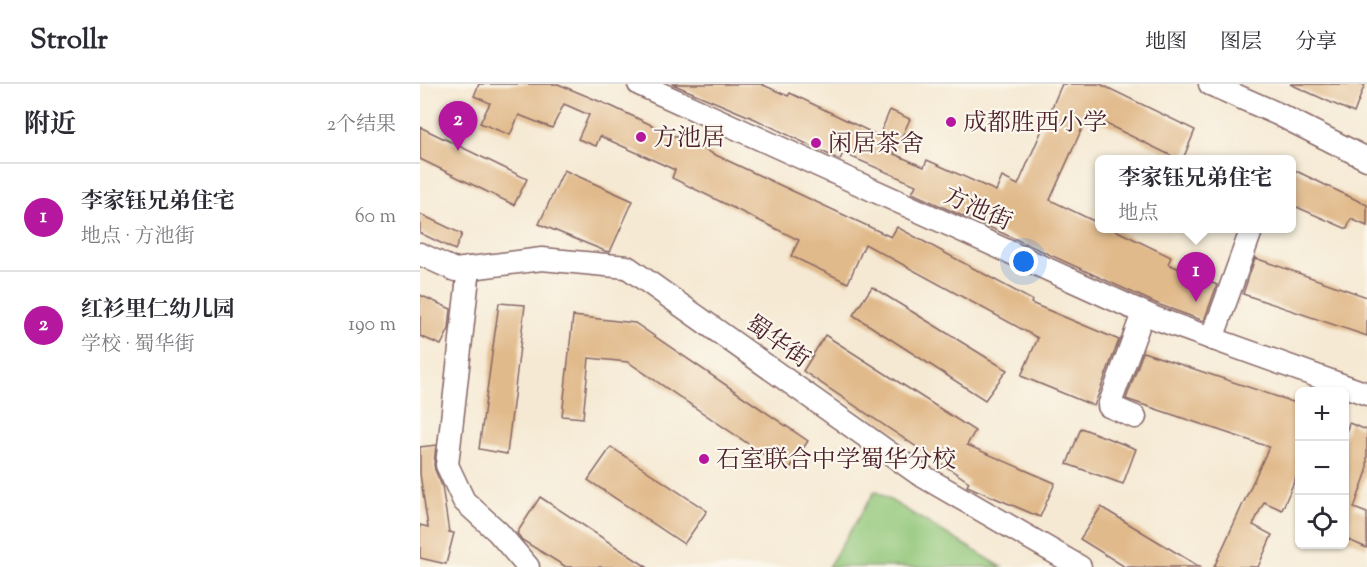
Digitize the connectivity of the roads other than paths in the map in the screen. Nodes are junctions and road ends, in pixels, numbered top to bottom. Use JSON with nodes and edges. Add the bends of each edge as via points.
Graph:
{"nodes":[{"id":1,"x":639,"y":84,"type":"edge"},
{"id":2,"x":1210,"y":84,"type":"edge"},
{"id":3,"x":1367,"y":159,"type":"edge"},
{"id":4,"x":1250,"y":233,"type":"edge"},
{"id":5,"x":420,"y":254,"type":"edge"},
{"id":6,"x":469,"y":268,"type":"junction"},
{"id":7,"x":1143,"y":313,"type":"junction"},
{"id":8,"x":1212,"y":339,"type":"junction"},
{"id":9,"x":1367,"y":394,"type":"edge"},
{"id":10,"x":1135,"y":417,"type":"dead end"},
{"id":11,"x":528,"y":567,"type":"edge"},
{"id":12,"x":1080,"y":567,"type":"edge"}],
"edges":[{"from":1,"to":7,"type":"street","name":"方池街"},
{"from":2,"to":3,"type":"street"},
{"from":4,"to":8,"type":"street"},
{"from":5,"to":6,"type":"street","name":"蜀华街","via":[[455,270]]},
{"from":6,"to":11,"type":"street","via":[[447,465],[464,501]]},
{"from":6,"to":12,"type":"street","name":"蜀华街","via":[[542,259],[627,267],[918,474]]},
{"from":7,"to":8,"type":"street","name":"方池街"},
{"from":7,"to":10,"type":"street","via":[[1109,406]]},
{"from":8,"to":9,"type":"street","name":"方池街"}]}
